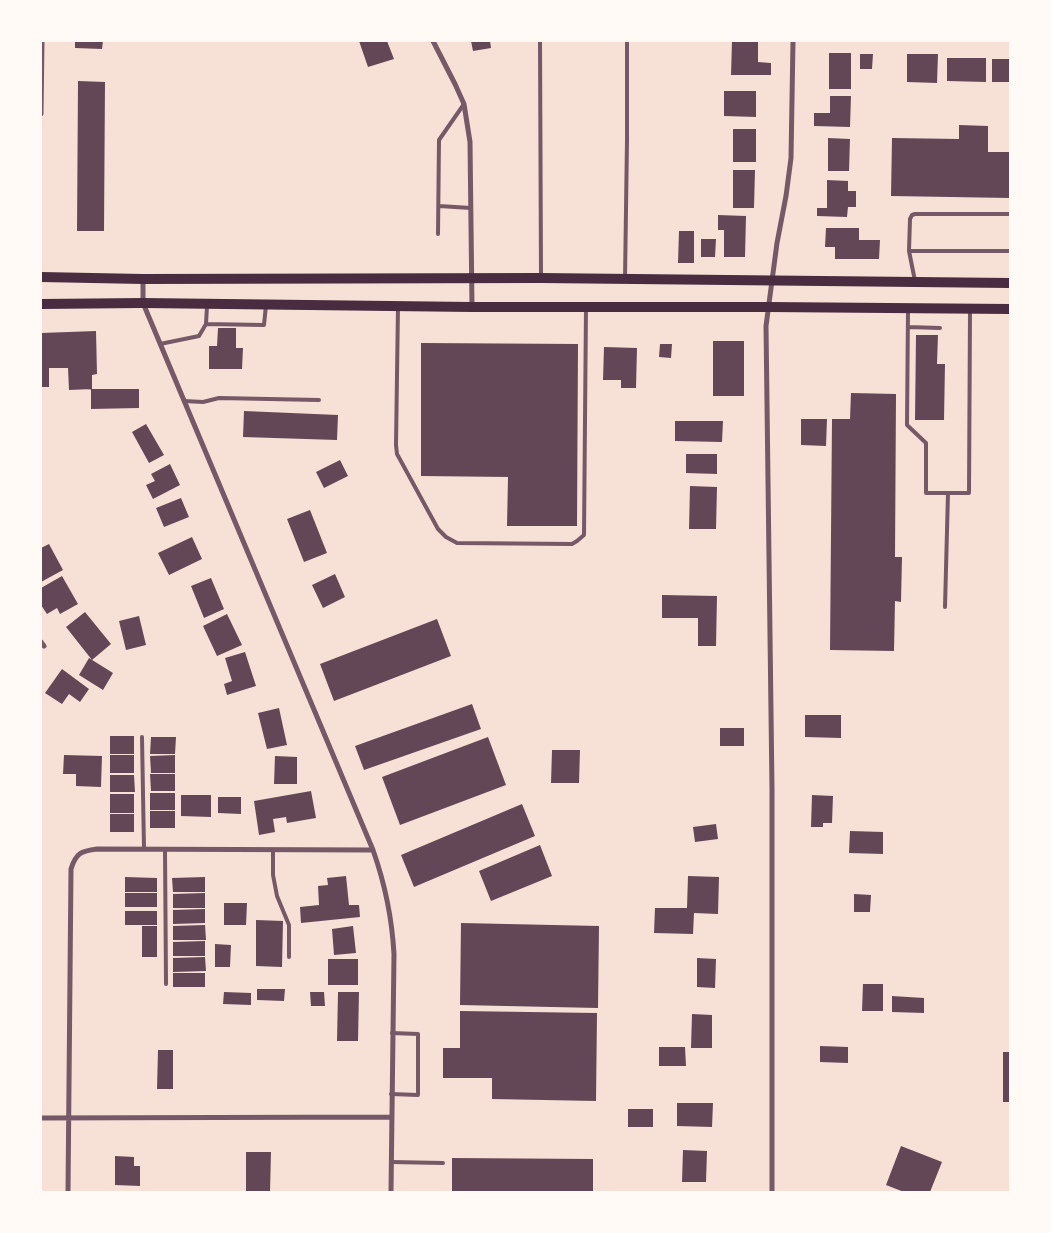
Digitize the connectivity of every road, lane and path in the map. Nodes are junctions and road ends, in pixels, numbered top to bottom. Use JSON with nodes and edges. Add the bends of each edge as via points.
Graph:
{"nodes":[{"id":1,"x":42,"y":41,"type":"edge"},
{"id":2,"x":433,"y":41,"type":"edge"},
{"id":3,"x":540,"y":41,"type":"edge"},
{"id":4,"x":627,"y":41,"type":"edge"},
{"id":5,"x":793,"y":41,"type":"edge"},
{"id":6,"x":42,"y":58,"type":"edge"},
{"id":7,"x":464,"y":104,"type":"junction"},
{"id":8,"x":41,"y":114,"type":"edge"},
{"id":9,"x":438,"y":206,"type":"junction"},
{"id":10,"x":471,"y":208,"type":"junction"},
{"id":11,"x":1010,"y":214,"type":"edge"},
{"id":12,"x":438,"y":234,"type":"dead end"},
{"id":13,"x":909,"y":251,"type":"junction"},
{"id":14,"x":1010,"y":251,"type":"edge"},
{"id":15,"x":41,"y":277,"type":"edge"},
{"id":16,"x":472,"y":278,"type":"junction"},
{"id":17,"x":540,"y":278,"type":"junction"},
{"id":18,"x":143,"y":279,"type":"junction"},
{"id":19,"x":625,"y":279,"type":"junction"},
{"id":20,"x":772,"y":280,"type":"junction"},
{"id":21,"x":915,"y":282,"type":"junction"},
{"id":22,"x":1010,"y":283,"type":"edge"},
{"id":23,"x":41,"y":304,"type":"edge"},
{"id":24,"x":143,"y":304,"type":"junction"},
{"id":25,"x":207,"y":304,"type":"junction"},
{"id":26,"x":266,"y":305,"type":"junction"},
{"id":27,"x":398,"y":306,"type":"junction"},
{"id":28,"x":472,"y":307,"type":"junction"},
{"id":29,"x":586,"y":307,"type":"junction"},
{"id":30,"x":768,"y":307,"type":"junction"},
{"id":31,"x":908,"y":308,"type":"junction"},
{"id":32,"x":970,"y":309,"type":"junction"},
{"id":33,"x":1010,"y":309,"type":"edge"},
{"id":34,"x":206,"y":324,"type":"junction"},
{"id":35,"x":908,"y":327,"type":"junction"},
{"id":36,"x":940,"y":328,"type":"dead end"},
{"id":37,"x":160,"y":344,"type":"junction"},
{"id":38,"x":319,"y":400,"type":"dead end"},
{"id":39,"x":184,"y":401,"type":"junction"},
{"id":40,"x":948,"y":493,"type":"junction"},
{"id":41,"x":945,"y":607,"type":"dead end"},
{"id":42,"x":142,"y":737,"type":"dead end"},
{"id":43,"x":144,"y":849,"type":"junction"},
{"id":44,"x":165,"y":850,"type":"junction"},
{"id":45,"x":273,"y":850,"type":"junction"},
{"id":46,"x":373,"y":850,"type":"junction"},
{"id":47,"x":289,"y":957,"type":"dead end"},
{"id":48,"x":166,"y":984,"type":"dead end"},
{"id":49,"x":392,"y":1033,"type":"junction"},
{"id":50,"x":391,"y":1094,"type":"junction"},
{"id":51,"x":391,"y":1117,"type":"junction"},
{"id":52,"x":41,"y":1118,"type":"edge"},
{"id":53,"x":69,"y":1118,"type":"junction"},
{"id":54,"x":391,"y":1162,"type":"junction"},
{"id":55,"x":443,"y":1163,"type":"dead end"},
{"id":56,"x":68,"y":1192,"type":"edge"},
{"id":57,"x":391,"y":1192,"type":"edge"},
{"id":58,"x":772,"y":1192,"type":"edge"}],
"edges":[{"from":1,"to":6,"type":"street"},
{"from":2,"to":7,"type":"street"},
{"from":3,"to":17,"type":"lane"},
{"from":4,"to":19,"type":"lane"},
{"from":5,"to":20,"type":"street","via":[[791,158]]},
{"from":6,"to":8,"type":"street"},
{"from":7,"to":9,"type":"lane","via":[[439,140]]},
{"from":7,"to":10,"type":"street","via":[[470,142]]},
{"from":9,"to":10,"type":"lane"},
{"from":9,"to":12,"type":"lane"},
{"from":10,"to":16,"type":"street"},
{"from":11,"to":13,"type":"lane","via":[[912,215]]},
{"from":13,"to":14,"type":"lane"},
{"from":13,"to":21,"type":"lane"},
{"from":15,"to":18,"type":"main road"},
{"from":16,"to":17,"type":"main road"},
{"from":16,"to":18,"type":"main road"},
{"from":16,"to":28,"type":"street"},
{"from":17,"to":19,"type":"main road"},
{"from":18,"to":24,"type":"street"},
{"from":19,"to":20,"type":"main road"},
{"from":20,"to":21,"type":"main road"},
{"from":20,"to":30,"type":"street"},
{"from":21,"to":22,"type":"main road"},
{"from":23,"to":24,"type":"main road"},
{"from":24,"to":25,"type":"main road"},
{"from":24,"to":37,"type":"street"},
{"from":25,"to":26,"type":"main road"},
{"from":25,"to":34,"type":"lane"},
{"from":26,"to":27,"type":"main road"},
{"from":26,"to":34,"type":"lane","via":[[264,325]]},
{"from":27,"to":28,"type":"main road"},
{"from":27,"to":29,"type":"lane","via":[[397,454],[438,529],[457,543],[562,544],[572,544],[584,535]]},
{"from":28,"to":29,"type":"main road"},
{"from":29,"to":30,"type":"main road"},
{"from":30,"to":31,"type":"main road"},
{"from":30,"to":58,"type":"street"},
{"from":31,"to":32,"type":"main road"},
{"from":31,"to":35,"type":"lane"},
{"from":32,"to":33,"type":"main road"},
{"from":32,"to":40,"type":"lane","via":[[969,493]]},
{"from":34,"to":37,"type":"lane","via":[[199,336]]},
{"from":35,"to":36,"type":"lane"},
{"from":35,"to":40,"type":"lane","via":[[907,425],[926,443],[926,493]]},
{"from":37,"to":39,"type":"street"},
{"from":38,"to":39,"type":"lane","via":[[219,398],[204,402]]},
{"from":39,"to":46,"type":"street"},
{"from":40,"to":41,"type":"lane"},
{"from":42,"to":43,"type":"lane"},
{"from":43,"to":44,"type":"street"},
{"from":43,"to":53,"type":"street","via":[[87,850],[79,854],[71,869]]},
{"from":44,"to":45,"type":"street"},
{"from":44,"to":48,"type":"lane"},
{"from":45,"to":46,"type":"street"},
{"from":45,"to":47,"type":"lane","via":[[277,896],[289,925]]},
{"from":46,"to":49,"type":"street","via":[[388,897],[393,928]]},
{"from":49,"to":50,"type":"street"},
{"from":49,"to":50,"type":"lane","via":[[418,1034],[418,1095]]},
{"from":50,"to":51,"type":"street"},
{"from":51,"to":53,"type":"street"},
{"from":51,"to":54,"type":"street"},
{"from":52,"to":53,"type":"street"},
{"from":53,"to":56,"type":"street"},
{"from":54,"to":55,"type":"lane"},
{"from":54,"to":57,"type":"street"}]}
